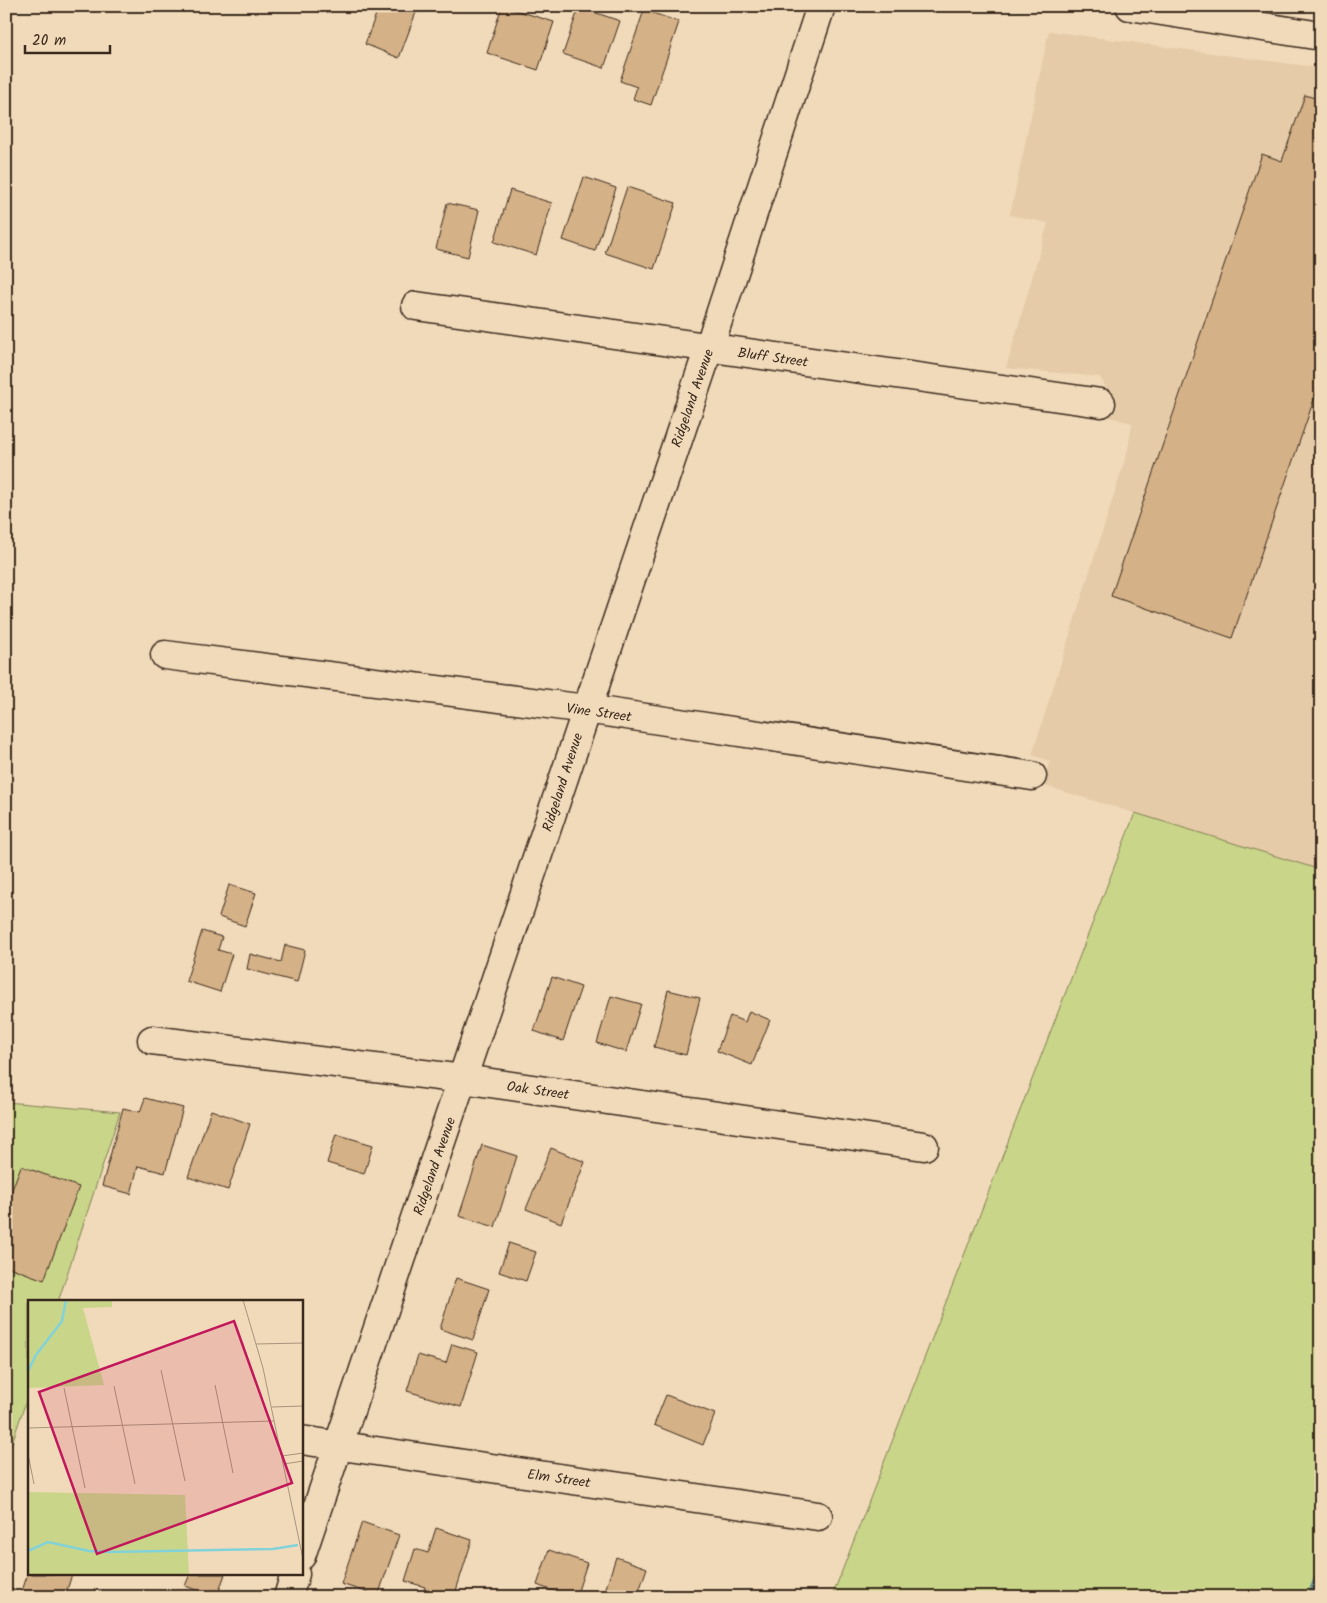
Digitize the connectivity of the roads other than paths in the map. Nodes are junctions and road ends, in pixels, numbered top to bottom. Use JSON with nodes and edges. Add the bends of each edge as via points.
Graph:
{"nodes":[{"id":1,"x":821,"y":6,"type":"edge"},
{"id":2,"x":1130,"y":6,"type":"edge"},
{"id":3,"x":1169,"y":10,"type":"edge"},
{"id":4,"x":1321,"y":36,"type":"edge"},
{"id":5,"x":416,"y":306,"type":"dead end"},
{"id":6,"x":709,"y":348,"type":"junction"},
{"id":7,"x":1101,"y":403,"type":"dead end"},
{"id":8,"x":165,"y":655,"type":"dead end"},
{"id":9,"x":586,"y":709,"type":"junction"},
{"id":10,"x":1032,"y":776,"type":"dead end"},
{"id":11,"x":152,"y":1040,"type":"dead end"},
{"id":12,"x":463,"y":1079,"type":"junction"},
{"id":13,"x":924,"y":1146,"type":"dead end"},
{"id":14,"x":302,"y":1440,"type":"edge"},
{"id":15,"x":339,"y":1445,"type":"junction"},
{"id":16,"x":818,"y":1516,"type":"dead end"},
{"id":17,"x":302,"y":1553,"type":"edge"},
{"id":18,"x":294,"y":1576,"type":"edge"},
{"id":19,"x":288,"y":1597,"type":"edge"}],
"edges":[{"from":1,"to":6,"type":"street","name":"Ridgeland Avenue"},
{"from":2,"to":3,"type":"street"},
{"from":3,"to":4,"type":"street"},
{"from":5,"to":6,"type":"street","name":"Bluff Street"},
{"from":6,"to":7,"type":"street","name":"Bluff Street"},
{"from":6,"to":9,"type":"street","name":"Ridgeland Avenue"},
{"from":8,"to":9,"type":"street","name":"Vine Street"},
{"from":9,"to":10,"type":"street","name":"Vine Street"},
{"from":9,"to":12,"type":"street","name":"Ridgeland Avenue"},
{"from":11,"to":12,"type":"street","name":"Oak Street"},
{"from":12,"to":13,"type":"street","name":"Oak Street"},
{"from":12,"to":15,"type":"street","name":"Ridgeland Avenue"},
{"from":14,"to":15,"type":"street","name":"Elm Street"},
{"from":15,"to":16,"type":"street","name":"Elm Street"},
{"from":15,"to":17,"type":"street","name":"Ridgeland Avenue"},
{"from":18,"to":19,"type":"street"}]}
